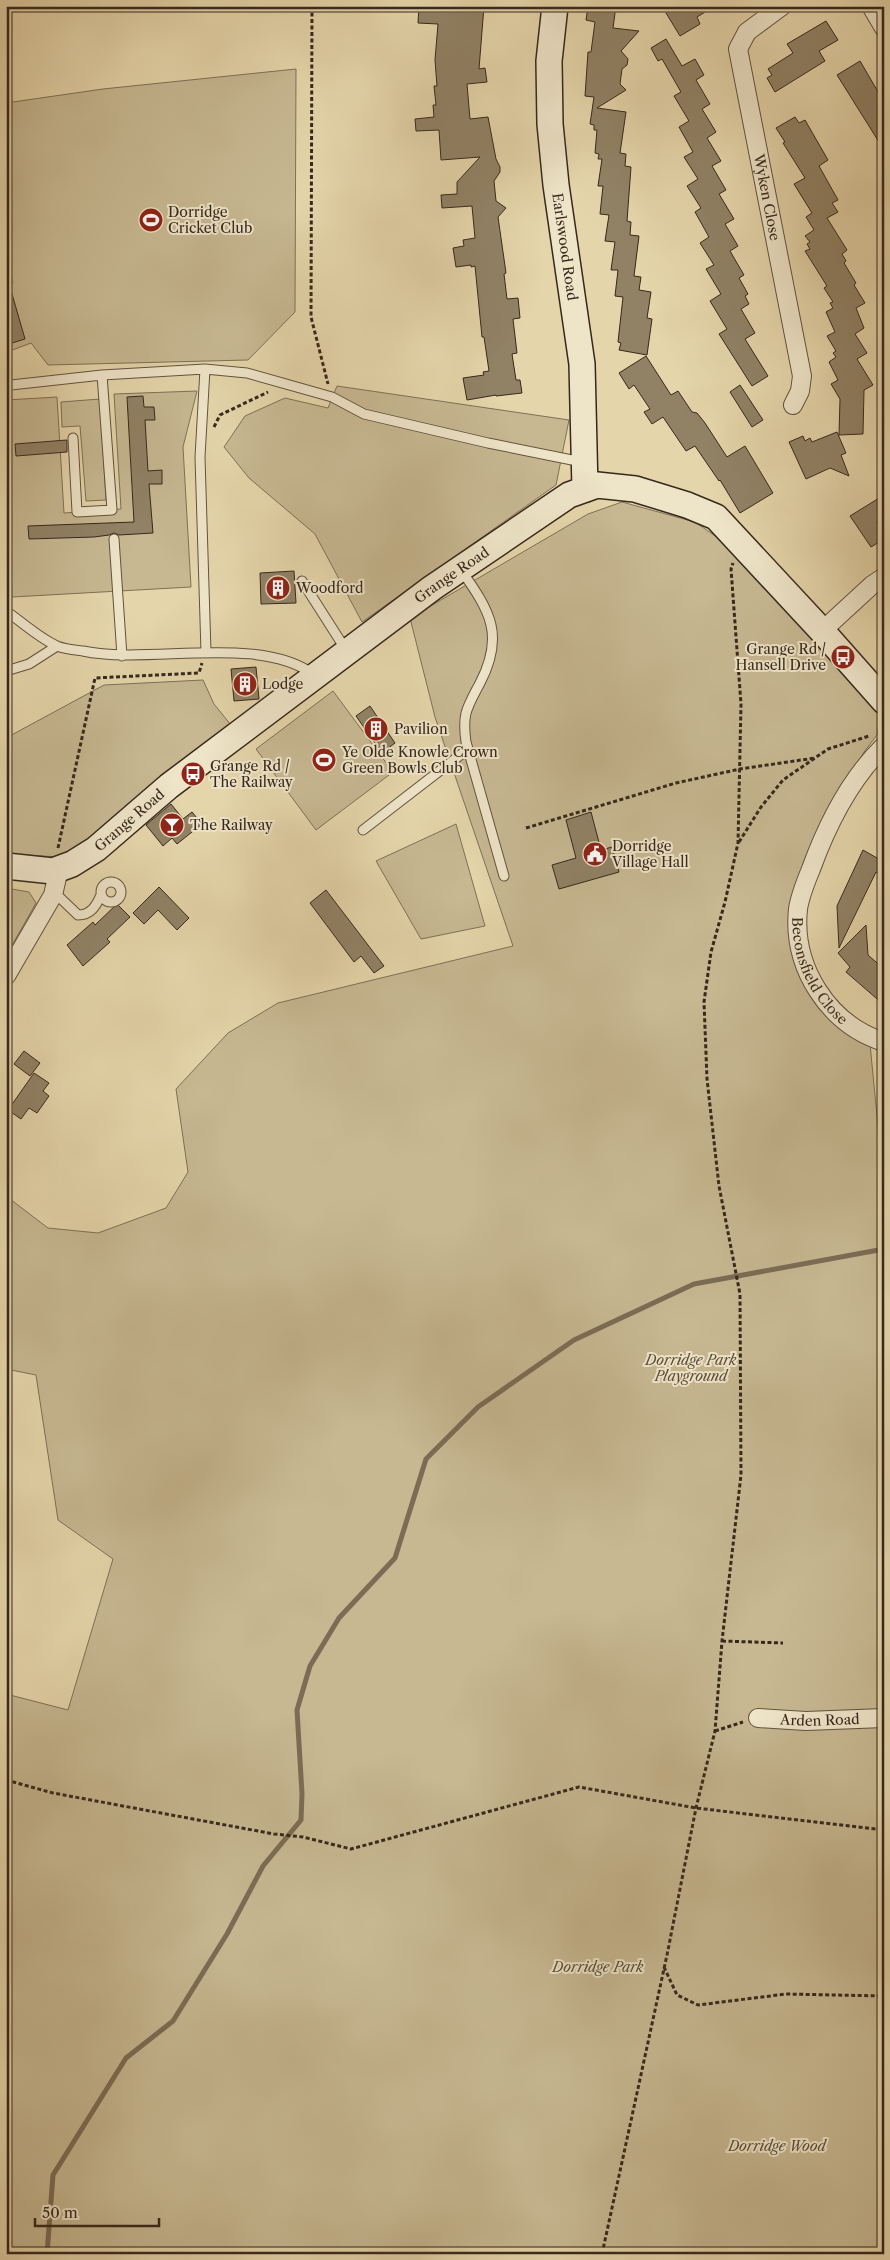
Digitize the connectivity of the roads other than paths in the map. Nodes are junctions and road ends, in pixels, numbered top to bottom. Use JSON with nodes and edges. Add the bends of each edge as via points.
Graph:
{"nodes":[{"id":1,"x":555,"y":6,"type":"edge"},
{"id":2,"x":782,"y":6,"type":"edge"},
{"id":3,"x":871,"y":6,"type":"edge"},
{"id":4,"x":884,"y":28,"type":"edge"},
{"id":5,"x":205,"y":369,"type":"junction"},
{"id":6,"x":102,"y":375,"type":"junction"},
{"id":7,"x":6,"y":388,"type":"edge"},
{"id":8,"x":793,"y":405,"type":"dead end"},
{"id":9,"x":73,"y":438,"type":"dead end"},
{"id":10,"x":585,"y":463,"type":"junction"},
{"id":11,"x":585,"y":489,"type":"junction"},
{"id":12,"x":114,"y":539,"type":"dead end"},
{"id":13,"x":461,"y":570,"type":"junction"},
{"id":14,"x":884,"y":577,"type":"edge"},
{"id":15,"x":302,"y":581,"type":"dead end"},
{"id":16,"x":8,"y":615,"type":"edge"},
{"id":17,"x":822,"y":631,"type":"junction"},
{"id":18,"x":57,"y":646,"type":"junction"},
{"id":19,"x":206,"y":652,"type":"junction"},
{"id":20,"x":347,"y":652,"type":"junction"},
{"id":21,"x":122,"y":656,"type":"junction"},
{"id":22,"x":6,"y":671,"type":"edge"},
{"id":23,"x":315,"y":676,"type":"junction"},
{"id":24,"x":884,"y":700,"type":"edge"},
{"id":25,"x":877,"y":741,"type":"edge"},
{"id":26,"x":468,"y":749,"type":"junction"},
{"id":27,"x":363,"y":830,"type":"dead end"},
{"id":28,"x":6,"y":866,"type":"edge"},
{"id":29,"x":504,"y":876,"type":"dead end"},
{"id":30,"x":55,"y":877,"type":"junction"},
{"id":31,"x":102,"y":895,"type":"dead end"},
{"id":32,"x":6,"y":976,"type":"edge"},
{"id":33,"x":884,"y":1042,"type":"edge"},
{"id":34,"x":758,"y":1718,"type":"road end"},
{"id":35,"x":884,"y":1718,"type":"edge"}],
"edges":[{"from":1,"to":10,"type":"main road","name":"Earlswood Road","via":[[549,61],[550,124],[582,364]]},
{"from":2,"to":8,"type":"street","name":"Wyken Close","via":[[747,32],[738,49],[802,376]]},
{"from":3,"to":4,"type":"street"},
{"from":5,"to":6,"type":"lane"},
{"from":5,"to":10,"type":"lane","via":[[247,373],[332,397],[364,414]]},
{"from":5,"to":19,"type":"lane","via":[[200,457]]},
{"from":6,"to":7,"type":"lane"},
{"from":6,"to":9,"type":"lane","via":[[112,514],[77,512]]},
{"from":10,"to":11,"type":"main road","name":"Earlswood Road"},
{"from":11,"to":13,"type":"main road","name":"Grange Road","via":[[569,495]]},
{"from":11,"to":17,"type":"main road","name":"Grange Road","via":[[597,485],[635,489],[716,517]]},
{"from":12,"to":21,"type":"lane"},
{"from":13,"to":20,"type":"main road","name":"Grange Road"},
{"from":13,"to":26,"type":"lane","via":[[488,610],[494,640],[490,662],[463,722]]},
{"from":14,"to":17,"type":"street"},
{"from":15,"to":20,"type":"lane"},
{"from":16,"to":18,"type":"lane"},
{"from":17,"to":24,"type":"main road","name":"Grange Road"},
{"from":18,"to":21,"type":"lane","via":[[99,655]]},
{"from":18,"to":22,"type":"lane","via":[[29,664]]},
{"from":19,"to":21,"type":"lane"},
{"from":19,"to":23,"type":"lane","via":[[268,657],[295,665]]},
{"from":20,"to":23,"type":"main road","name":"Grange Road"},
{"from":23,"to":30,"type":"main road","name":"Grange Road","via":[[169,786],[108,840]]},
{"from":25,"to":33,"type":"street","name":"Beconsfield Close","via":[[822,839],[798,909],[800,947],[813,986],[849,1024]]},
{"from":26,"to":27,"type":"lane"},
{"from":26,"to":29,"type":"lane"},
{"from":28,"to":30,"type":"main road"},
{"from":30,"to":31,"type":"lane","via":[[78,915],[89,913]]},
{"from":30,"to":32,"type":"street"},
{"from":34,"to":35,"type":"street","name":"Arden Road","via":[[806,1721]]}]}
